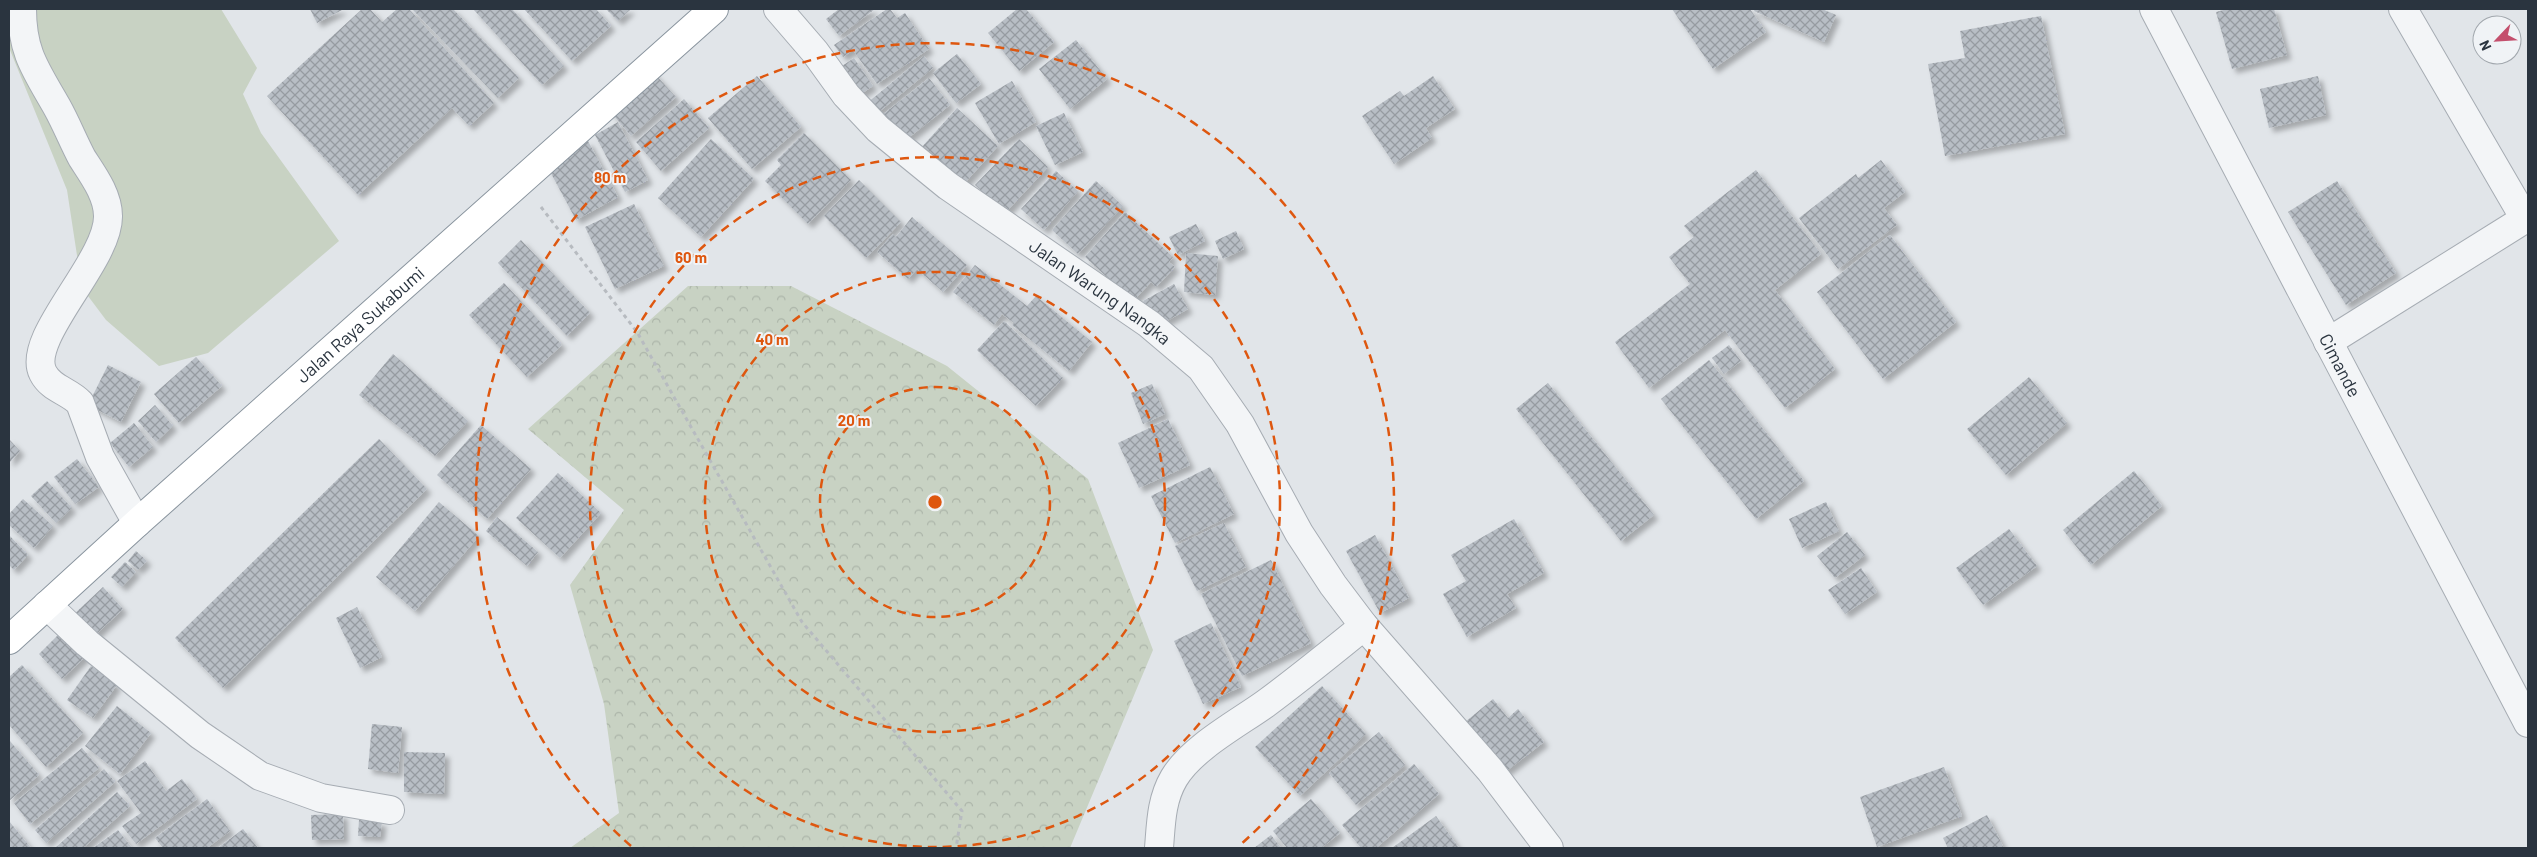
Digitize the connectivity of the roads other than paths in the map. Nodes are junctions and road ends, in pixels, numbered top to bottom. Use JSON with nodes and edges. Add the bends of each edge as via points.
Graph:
{"nodes":[{"id":1,"x":22,"y":9,"type":"edge"},
{"id":2,"x":714,"y":9,"type":"edge"},
{"id":3,"x":778,"y":9,"type":"edge"},
{"id":4,"x":2154,"y":9,"type":"edge"},
{"id":5,"x":2403,"y":9,"type":"edge"},
{"id":6,"x":2527,"y":218,"type":"edge"},
{"id":7,"x":2328,"y":342,"type":"junction"},
{"id":8,"x":137,"y":522,"type":"junction"},
{"id":9,"x":47,"y":605,"type":"junction"},
{"id":10,"x":1364,"y":626,"type":"junction"},
{"id":11,"x":9,"y":640,"type":"edge"},
{"id":12,"x":2528,"y":723,"type":"edge"},
{"id":13,"x":390,"y":810,"type":"dead end"},
{"id":14,"x":1159,"y":848,"type":"edge"},
{"id":15,"x":1549,"y":848,"type":"edge"}],
"edges":[{"from":1,"to":8,"type":"street","via":[[25,43],[33,69],[102,193],[108,217],[97,254],[43,343],[40,367],[48,381],[80,403],[100,457]]},
{"from":2,"to":8,"type":"highway","name":"Jalan Raya Sukabumi"},
{"from":3,"to":10,"type":"street","name":"Jalan Warung Nangka","via":[[846,95],[885,134],[963,197],[1149,324],[1201,368],[1240,424],[1312,554]]},
{"from":4,"to":7,"type":"street","name":"Cimande"},
{"from":5,"to":6,"type":"street"},
{"from":6,"to":7,"type":"street"},
{"from":7,"to":12,"type":"street","name":"Cimande"},
{"from":8,"to":9,"type":"highway","name":"Jalan Raya Sukabumi"},
{"from":9,"to":11,"type":"highway","name":"Jalan Raya Sukabumi"},
{"from":9,"to":13,"type":"street","via":[[87,643],[200,735],[260,776],[321,798]]},
{"from":10,"to":14,"type":"street","via":[[1183,766],[1166,794]]},
{"from":10,"to":15,"type":"street","name":"Jalan Warung Nangka","via":[[1490,770]]}]}
